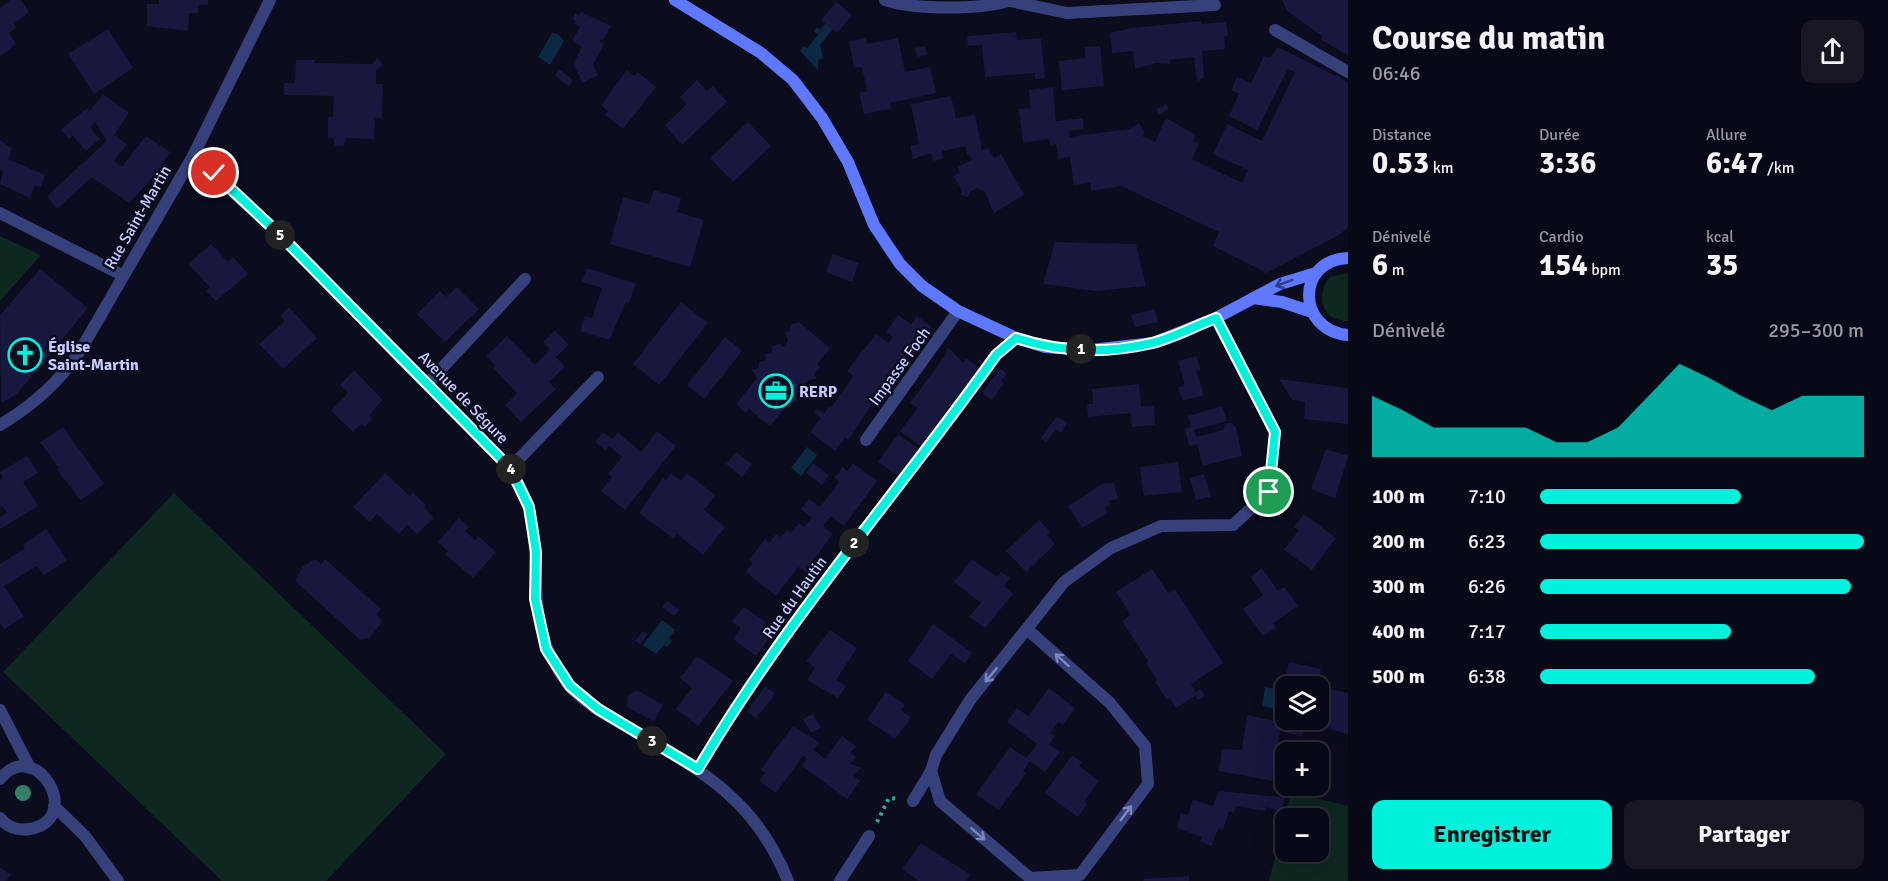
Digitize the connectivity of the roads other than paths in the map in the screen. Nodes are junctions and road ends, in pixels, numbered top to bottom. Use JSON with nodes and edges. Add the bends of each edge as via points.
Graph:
{"nodes":[{"id":1,"x":270,"y":0,"type":"edge"},
{"id":2,"x":675,"y":0,"type":"edge"},
{"id":3,"x":885,"y":0,"type":"edge"},
{"id":4,"x":1011,"y":1,"type":"edge"},
{"id":5,"x":939,"y":4,"type":"edge"},
{"id":6,"x":1215,"y":4,"type":"dead end"},
{"id":7,"x":1275,"y":30,"type":"dead end"},
{"id":8,"x":1348,"y":72,"type":"edge"},
{"id":9,"x":193,"y":156,"type":"junction"},
{"id":10,"x":0,"y":213,"type":"edge"},
{"id":11,"x":1348,"y":247,"type":"edge"},
{"id":12,"x":1344,"y":258,"type":"edge"},
{"id":13,"x":1316,"y":273,"type":"junction"},
{"id":14,"x":122,"y":275,"type":"junction"},
{"id":15,"x":525,"y":279,"type":"dead end"},
{"id":16,"x":1253,"y":298,"type":"junction"},
{"id":17,"x":958,"y":311,"type":"junction"},
{"id":18,"x":1312,"y":312,"type":"junction"},
{"id":19,"x":1216,"y":318,"type":"junction"},
{"id":20,"x":1348,"y":335,"type":"edge"},
{"id":21,"x":1016,"y":338,"type":"junction"},
{"id":22,"x":598,"y":377,"type":"dead end"},
{"id":23,"x":428,"y":383,"type":"junction"},
{"id":24,"x":0,"y":425,"type":"edge"},
{"id":25,"x":866,"y":440,"type":"dead end"},
{"id":26,"x":510,"y":468,"type":"junction"},
{"id":27,"x":1028,"y":630,"type":"junction"},
{"id":28,"x":1,"y":715,"type":"edge"},
{"id":29,"x":30,"y":768,"type":"junction"},
{"id":30,"x":698,"y":769,"type":"junction"},
{"id":31,"x":931,"y":771,"type":"junction"},
{"id":32,"x":1,"y":776,"type":"edge"},
{"id":33,"x":913,"y":801,"type":"road end"},
{"id":34,"x":54,"y":806,"type":"junction"},
{"id":35,"x":0,"y":818,"type":"edge"},
{"id":36,"x":869,"y":836,"type":"road end"},
{"id":37,"x":118,"y":881,"type":"edge"},
{"id":38,"x":788,"y":881,"type":"edge"},
{"id":39,"x":840,"y":881,"type":"edge"}],
"edges":[{"from":1,"to":9,"type":"street","name":"Rue Saint-Martin"},
{"from":2,"to":17,"type":"street","via":[[761,52],[792,80],[822,118],[848,162],[874,225],[900,264],[922,286]]},
{"from":3,"to":5,"type":"street","via":[[906,7]]},
{"from":4,"to":5,"type":"street"},
{"from":4,"to":6,"type":"street","via":[[1066,13]]},
{"from":7,"to":8,"type":"street"},
{"from":9,"to":14,"type":"street","name":"Rue Saint-Martin"},
{"from":9,"to":23,"type":"street","name":"Avenue de Ségure","via":[[277,232]]},
{"from":10,"to":14,"type":"street"},
{"from":11,"to":12,"type":"street"},
{"from":12,"to":13,"type":"street","via":[[1332,261]]},
{"from":13,"to":16,"type":"street","one_way":true,"via":[[1280,284]]},
{"from":13,"to":18,"type":"street","via":[[1309,292]]},
{"from":14,"to":24,"type":"street","name":"Rue Saint-Martin","via":[[65,374]]},
{"from":15,"to":23,"type":"street"},
{"from":16,"to":18,"type":"street"},
{"from":16,"to":19,"type":"street"},
{"from":17,"to":21,"type":"street"},
{"from":17,"to":25,"type":"street","name":"Impasse Foch"},
{"from":18,"to":20,"type":"street","via":[[1326,329]]},
{"from":19,"to":21,"type":"street","via":[[1153,343],[1103,350],[1045,347]]},
{"from":19,"to":27,"type":"street","via":[[1275,432],[1269,492],[1233,525],[1161,526],[1111,548],[1064,582]]},
{"from":21,"to":30,"type":"street","name":"Rue du Hautin","via":[[996,355],[849,549],[730,714]]},
{"from":22,"to":26,"type":"street"},
{"from":23,"to":26,"type":"street","name":"Avenue de Ségure"},
{"from":26,"to":30,"type":"street","name":"Avenue de Ségure","via":[[529,507],[536,552],[535,599],[546,649],[570,686],[598,709]]},
{"from":27,"to":31,"type":"street","one_way":true,"via":[[970,700],[936,755]]},
{"from":31,"to":27,"type":"street","one_way":true,"via":[[940,801],[1030,878],[1080,875],[1148,784],[1145,746],[1110,703]]},
{"from":28,"to":29,"type":"street"},
{"from":29,"to":32,"type":"street","via":[[11,770]]},
{"from":29,"to":34,"type":"street","via":[[40,772],[53,786]]},
{"from":30,"to":38,"type":"street","name":"Avenue de Ségure","via":[[734,797],[769,839]]},
{"from":31,"to":33,"type":"street"},
{"from":34,"to":35,"type":"street","via":[[45,822],[28,830],[10,827]]},
{"from":34,"to":37,"type":"street","via":[[85,836]]},
{"from":36,"to":39,"type":"street"}]}
